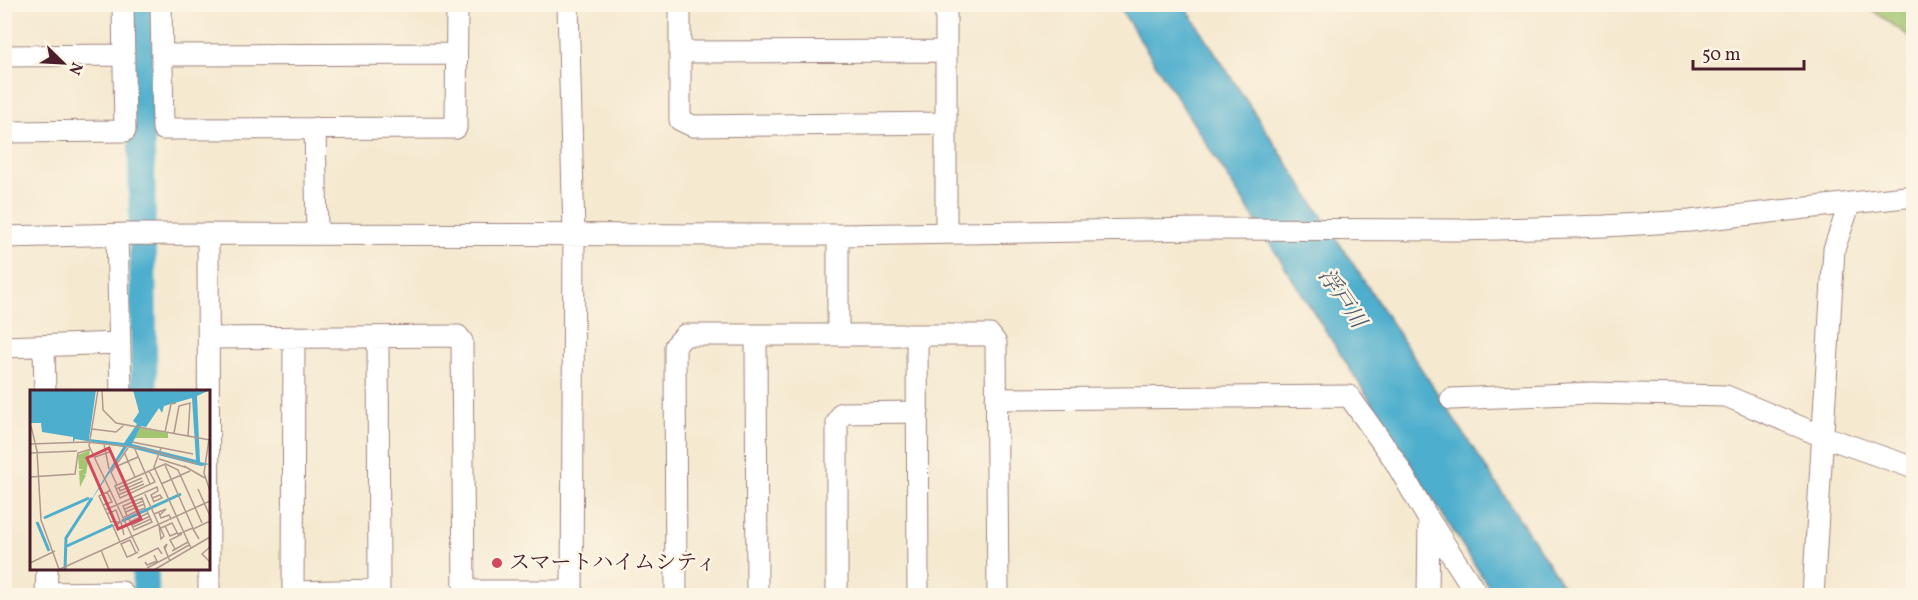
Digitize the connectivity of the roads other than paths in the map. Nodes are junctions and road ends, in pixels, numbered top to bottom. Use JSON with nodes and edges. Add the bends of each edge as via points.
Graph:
{"nodes":[{"id":1,"x":123,"y":4,"type":"edge"},
{"id":2,"x":161,"y":4,"type":"edge"},
{"id":3,"x":457,"y":4,"type":"edge"},
{"id":4,"x":568,"y":4,"type":"edge"},
{"id":5,"x":680,"y":4,"type":"edge"},
{"id":6,"x":946,"y":4,"type":"edge"},
{"id":7,"x":945,"y":51,"type":"junction"},
{"id":8,"x":680,"y":52,"type":"junction"},
{"id":9,"x":456,"y":54,"type":"junction"},
{"id":10,"x":123,"y":55,"type":"junction"},
{"id":11,"x":162,"y":55,"type":"junction"},
{"id":12,"x":4,"y":56,"type":"edge"},
{"id":13,"x":946,"y":123,"type":"junction"},
{"id":14,"x":315,"y":128,"type":"junction"},
{"id":15,"x":4,"y":132,"type":"edge"},
{"id":16,"x":1914,"y":196,"type":"edge"},
{"id":17,"x":1850,"y":203,"type":"junction"},
{"id":18,"x":946,"y":233,"type":"junction"},
{"id":19,"x":208,"y":234,"type":"junction"},
{"id":20,"x":317,"y":234,"type":"junction"},
{"id":21,"x":574,"y":234,"type":"junction"},
{"id":22,"x":123,"y":235,"type":"junction"},
{"id":23,"x":838,"y":235,"type":"junction"},
{"id":24,"x":4,"y":237,"type":"edge"},
{"id":25,"x":838,"y":334,"type":"junction"},
{"id":26,"x":756,"y":335,"type":"junction"},
{"id":27,"x":917,"y":335,"type":"junction"},
{"id":28,"x":294,"y":337,"type":"junction"},
{"id":29,"x":378,"y":337,"type":"junction"},
{"id":30,"x":209,"y":338,"type":"junction"},
{"id":31,"x":119,"y":343,"type":"junction"},
{"id":32,"x":44,"y":346,"type":"junction"},
{"id":33,"x":4,"y":347,"type":"edge"},
{"id":34,"x":45,"y":390,"type":"edge"},
{"id":35,"x":121,"y":390,"type":"edge"},
{"id":36,"x":209,"y":390,"type":"edge"},
{"id":37,"x":996,"y":399,"type":"junction"},
{"id":38,"x":1451,"y":399,"type":"dead end"},
{"id":39,"x":918,"y":412,"type":"junction"},
{"id":40,"x":1822,"y":436,"type":"junction"},
{"id":41,"x":1914,"y":468,"type":"edge"},
{"id":42,"x":1429,"y":520,"type":"junction"},
{"id":43,"x":47,"y":570,"type":"edge"},
{"id":44,"x":209,"y":570,"type":"edge"},
{"id":45,"x":379,"y":592,"type":"edge"},
{"id":46,"x":465,"y":593,"type":"edge"},
{"id":47,"x":572,"y":593,"type":"edge"},
{"id":48,"x":46,"y":594,"type":"edge"},
{"id":49,"x":293,"y":594,"type":"edge"},
{"id":50,"x":122,"y":596,"type":"edge"},
{"id":51,"x":209,"y":596,"type":"edge"},
{"id":52,"x":676,"y":596,"type":"edge"},
{"id":53,"x":757,"y":596,"type":"edge"},
{"id":54,"x":837,"y":596,"type":"edge"},
{"id":55,"x":918,"y":596,"type":"edge"},
{"id":56,"x":998,"y":596,"type":"edge"},
{"id":57,"x":1428,"y":596,"type":"edge"},
{"id":58,"x":1478,"y":596,"type":"edge"},
{"id":59,"x":1813,"y":596,"type":"edge"}],
"edges":[{"from":1,"to":10,"type":"street"},
{"from":2,"to":11,"type":"street"},
{"from":3,"to":9,"type":"street"},
{"from":4,"to":21,"type":"street"},
{"from":5,"to":8,"type":"street"},
{"from":6,"to":7,"type":"street"},
{"from":7,"to":8,"type":"street"},
{"from":7,"to":13,"type":"street"},
{"from":8,"to":13,"type":"street","via":[[680,120],[693,126]]},
{"from":9,"to":11,"type":"street"},
{"from":9,"to":14,"type":"street","via":[[456,128]]},
{"from":10,"to":12,"type":"street"},
{"from":10,"to":15,"type":"street","via":[[125,131]]},
{"from":11,"to":14,"type":"street","via":[[163,129]]},
{"from":13,"to":18,"type":"street"},
{"from":14,"to":20,"type":"street"},
{"from":16,"to":17,"type":"street"},
{"from":17,"to":18,"type":"street","via":[[1605,226]]},
{"from":17,"to":40,"type":"street","via":[[1834,249]]},
{"from":18,"to":23,"type":"street"},
{"from":19,"to":20,"type":"street"},
{"from":19,"to":22,"type":"street"},
{"from":19,"to":30,"type":"street"},
{"from":20,"to":21,"type":"street"},
{"from":21,"to":23,"type":"street"},
{"from":21,"to":47,"type":"street"},
{"from":22,"to":24,"type":"street"},
{"from":22,"to":31,"type":"street"},
{"from":23,"to":25,"type":"street"},
{"from":25,"to":26,"type":"street"},
{"from":25,"to":27,"type":"street"},
{"from":26,"to":52,"type":"street","via":[[685,335],[675,346]]},
{"from":26,"to":53,"type":"street"},
{"from":27,"to":37,"type":"street","via":[[990,335],[996,343]]},
{"from":27,"to":39,"type":"street"},
{"from":28,"to":29,"type":"street"},
{"from":28,"to":30,"type":"street"},
{"from":28,"to":49,"type":"street"},
{"from":29,"to":45,"type":"street"},
{"from":29,"to":46,"type":"street","via":[[458,336],[462,341]]},
{"from":30,"to":36,"type":"street"},
{"from":31,"to":32,"type":"street"},
{"from":31,"to":35,"type":"street"},
{"from":32,"to":33,"type":"street"},
{"from":32,"to":34,"type":"street"},
{"from":37,"to":42,"type":"street","via":[[1349,396],[1394,458]]},
{"from":37,"to":56,"type":"street"},
{"from":38,"to":40,"type":"street","via":[[1590,393],[1726,396]]},
{"from":39,"to":54,"type":"street","via":[[842,413],[837,423]]},
{"from":39,"to":55,"type":"street"},
{"from":40,"to":41,"type":"street"},
{"from":40,"to":59,"type":"street"},
{"from":42,"to":57,"type":"street"},
{"from":42,"to":58,"type":"street"},
{"from":43,"to":48,"type":"street"},
{"from":44,"to":51,"type":"street"},
{"from":45,"to":49,"type":"street"},
{"from":46,"to":47,"type":"street"},
{"from":48,"to":50,"type":"street","via":[[122,592]]}]}
